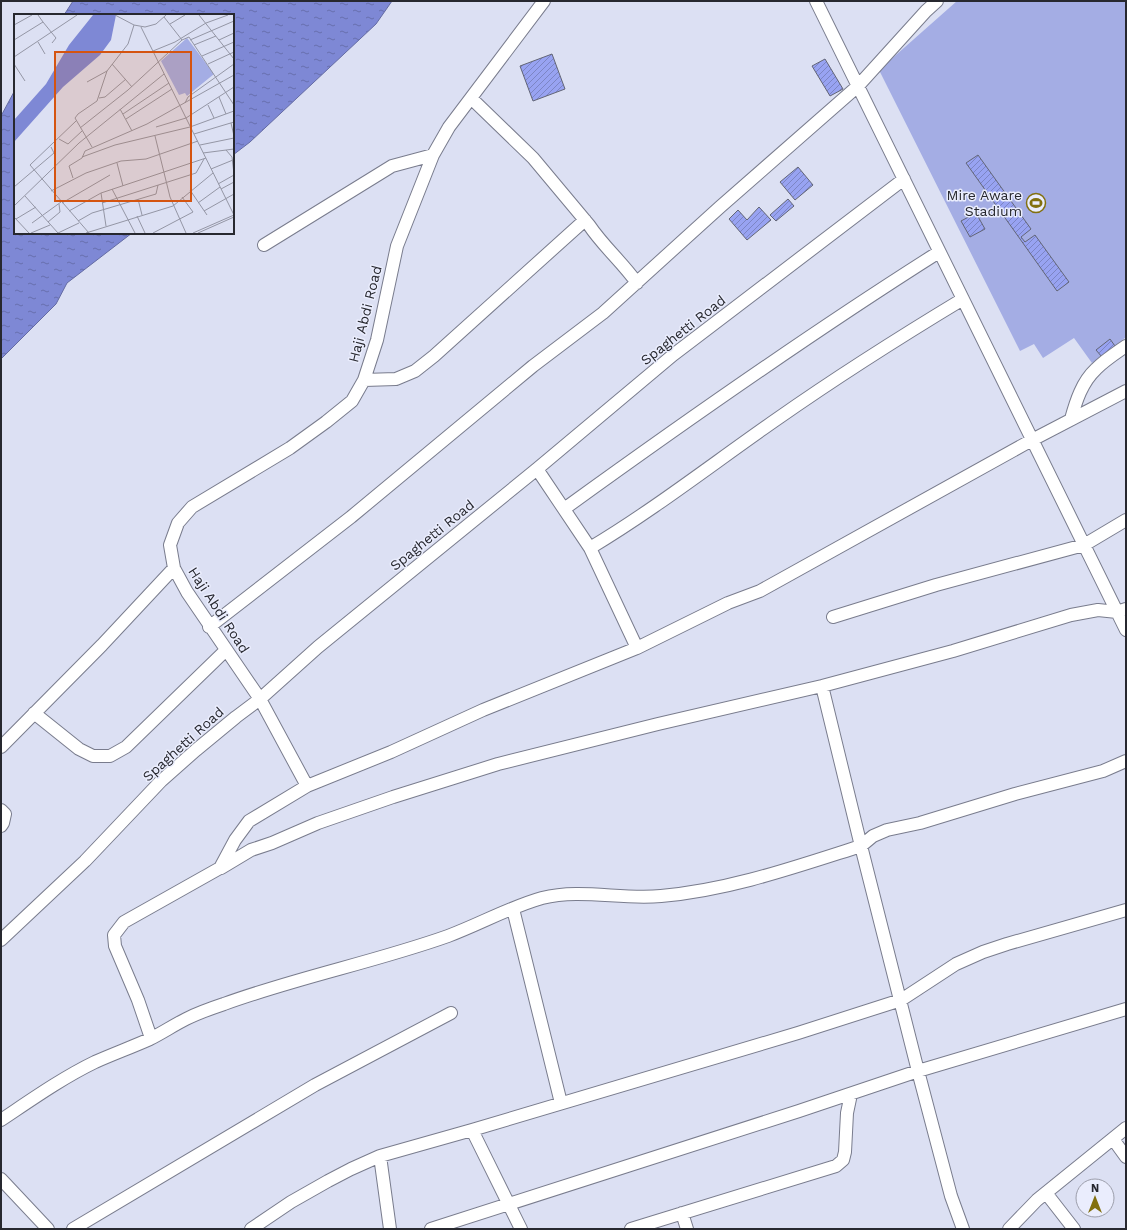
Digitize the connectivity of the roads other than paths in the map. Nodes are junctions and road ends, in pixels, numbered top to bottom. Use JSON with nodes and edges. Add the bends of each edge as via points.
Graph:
{"nodes":[{"id":1,"x":544,"y":1,"type":"edge"},
{"id":2,"x":816,"y":1,"type":"edge"},
{"id":3,"x":937,"y":1,"type":"edge"},
{"id":4,"x":858,"y":86,"type":"junction"},
{"id":5,"x":471,"y":98,"type":"junction"},
{"id":6,"x":433,"y":155,"type":"junction"},
{"id":7,"x":904,"y":179,"type":"junction"},
{"id":8,"x":584,"y":220,"type":"junction"},
{"id":9,"x":264,"y":245,"type":"dead end"},
{"id":10,"x":939,"y":252,"type":"junction"},
{"id":11,"x":637,"y":283,"type":"junction"},
{"id":12,"x":963,"y":299,"type":"junction"},
{"id":13,"x":1126,"y":346,"type":"edge"},
{"id":14,"x":364,"y":380,"type":"junction"},
{"id":15,"x":1126,"y":391,"type":"edge"},
{"id":16,"x":1071,"y":419,"type":"junction"},
{"id":17,"x":1032,"y":440,"type":"junction"},
{"id":18,"x":537,"y":469,"type":"junction"},
{"id":19,"x":564,"y":508,"type":"junction"},
{"id":20,"x":1126,"y":520,"type":"edge"},
{"id":21,"x":1084,"y":545,"type":"junction"},
{"id":22,"x":590,"y":548,"type":"junction"},
{"id":23,"x":174,"y":568,"type":"junction"},
{"id":24,"x":1121,"y":610,"type":"edge"},
{"id":25,"x":833,"y":617,"type":"dead end"},
{"id":26,"x":210,"y":627,"type":"junction"},
{"id":27,"x":1126,"y":630,"type":"edge"},
{"id":28,"x":637,"y":648,"type":"junction"},
{"id":29,"x":226,"y":650,"type":"junction"},
{"id":30,"x":822,"y":686,"type":"junction"},
{"id":31,"x":260,"y":699,"type":"junction"},
{"id":32,"x":34,"y":713,"type":"junction"},
{"id":33,"x":1,"y":747,"type":"edge"},
{"id":34,"x":1126,"y":761,"type":"edge"},
{"id":35,"x":307,"y":786,"type":"junction"},
{"id":36,"x":1,"y":810,"type":"edge"},
{"id":37,"x":1,"y":826,"type":"edge"},
{"id":38,"x":861,"y":846,"type":"junction"},
{"id":39,"x":220,"y":868,"type":"junction"},
{"id":40,"x":513,"y":909,"type":"junction"},
{"id":41,"x":1126,"y":910,"type":"edge"},
{"id":42,"x":1,"y":940,"type":"edge"},
{"id":43,"x":901,"y":1000,"type":"junction"},
{"id":44,"x":1126,"y":1009,"type":"edge"},
{"id":45,"x":451,"y":1013,"type":"dead end"},
{"id":46,"x":151,"y":1038,"type":"junction"},
{"id":47,"x":918,"y":1071,"type":"junction"},
{"id":48,"x":851,"y":1094,"type":"junction"},
{"id":49,"x":561,"y":1103,"type":"junction"},
{"id":50,"x":1,"y":1120,"type":"edge"},
{"id":51,"x":1126,"y":1128,"type":"edge"},
{"id":52,"x":472,"y":1130,"type":"junction"},
{"id":53,"x":1113,"y":1138,"type":"junction"},
{"id":54,"x":380,"y":1156,"type":"junction"},
{"id":55,"x":1126,"y":1157,"type":"edge"},
{"id":56,"x":1,"y":1179,"type":"edge"},
{"id":57,"x":1046,"y":1194,"type":"junction"},
{"id":58,"x":509,"y":1204,"type":"junction"},
{"id":59,"x":682,"y":1213,"type":"junction"},
{"id":60,"x":48,"y":1229,"type":"edge"},
{"id":61,"x":73,"y":1229,"type":"edge"},
{"id":62,"x":251,"y":1229,"type":"edge"},
{"id":63,"x":390,"y":1229,"type":"edge"},
{"id":64,"x":431,"y":1229,"type":"edge"},
{"id":65,"x":521,"y":1229,"type":"edge"},
{"id":66,"x":631,"y":1229,"type":"edge"},
{"id":67,"x":687,"y":1229,"type":"edge"},
{"id":68,"x":963,"y":1229,"type":"edge"},
{"id":69,"x":1009,"y":1229,"type":"edge"},
{"id":70,"x":1074,"y":1229,"type":"edge"}],
"edges":[{"from":1,"to":5,"type":"street","name":"Haji Abdi Road"},
{"from":2,"to":4,"type":"street"},
{"from":3,"to":4,"type":"street"},
{"from":4,"to":7,"type":"street"},
{"from":4,"to":11,"type":"street"},
{"from":5,"to":6,"type":"street","name":"Haji Abdi Road","via":[[449,127]]},
{"from":5,"to":8,"type":"street","via":[[533,158]]},
{"from":6,"to":9,"type":"street","via":[[392,166]]},
{"from":6,"to":14,"type":"street","name":"Haji Abdi Road","via":[[396,246],[377,340]]},
{"from":7,"to":10,"type":"street"},
{"from":7,"to":18,"type":"street","name":"Spaghetti Road","via":[[673,355]]},
{"from":8,"to":11,"type":"street"},
{"from":8,"to":14,"type":"street","via":[[415,371],[396,379]]},
{"from":10,"to":12,"type":"street"},
{"from":10,"to":19,"type":"street","via":[[791,349]]},
{"from":11,"to":26,"type":"street","via":[[351,517]]},
{"from":12,"to":17,"type":"street"},
{"from":12,"to":22,"type":"street","via":[[778,418],[622,529]]},
{"from":13,"to":16,"type":"street","via":[[1086,380]]},
{"from":14,"to":23,"type":"street","name":"Haji Abdi Road","via":[[352,401],[326,422],[290,448],[192,506],[178,523],[170,545]]},
{"from":15,"to":16,"type":"street"},
{"from":16,"to":17,"type":"street"},
{"from":17,"to":21,"type":"street"},
{"from":17,"to":28,"type":"street","via":[[760,591],[728,603]]},
{"from":18,"to":19,"type":"street"},
{"from":18,"to":31,"type":"street","name":"Spaghetti Road","via":[[324,642]]},
{"from":19,"to":22,"type":"street"},
{"from":20,"to":21,"type":"street"},
{"from":21,"to":24,"type":"street"},
{"from":21,"to":25,"type":"street","via":[[936,585]]},
{"from":22,"to":28,"type":"street"},
{"from":23,"to":26,"type":"street","name":"Haji Abdi Road","via":[[186,592]]},
{"from":23,"to":32,"type":"street"},
{"from":24,"to":27,"type":"street"},
{"from":24,"to":30,"type":"street","via":[[1098,610],[1071,615],[953,651]]},
{"from":26,"to":29,"type":"street","name":"Haji Abdi Road"},
{"from":28,"to":35,"type":"street","via":[[483,710]]},
{"from":29,"to":31,"type":"street","name":"Haji Abdi Road"},
{"from":29,"to":32,"type":"street","via":[[126,747],[110,756],[93,756],[79,749]]},
{"from":30,"to":38,"type":"street"},
{"from":30,"to":39,"type":"street","via":[[498,764],[318,823],[251,850]]},
{"from":31,"to":35,"type":"street","name":"Haji Abdi Road"},
{"from":31,"to":42,"type":"street","name":"Spaghetti Road","via":[[161,781],[85,861]]},
{"from":32,"to":33,"type":"street"},
{"from":34,"to":38,"type":"street","via":[[1103,771],[887,830],[873,836]]},
{"from":35,"to":39,"type":"street","via":[[249,820]]},
{"from":36,"to":37,"type":"street","via":[[5,814]]},
{"from":38,"to":40,"type":"street","via":[[755,879],[692,893],[658,897],[573,894],[543,898]]},
{"from":38,"to":43,"type":"street"},
{"from":39,"to":46,"type":"street","via":[[124,922],[114,935],[115,946]]},
{"from":40,"to":46,"type":"street","via":[[448,936],[224,1004],[186,1019]]},
{"from":40,"to":49,"type":"street"},
{"from":41,"to":43,"type":"street","via":[[984,952],[956,964]]},
{"from":43,"to":47,"type":"street"},
{"from":43,"to":49,"type":"street"},
{"from":44,"to":47,"type":"street"},
{"from":45,"to":61,"type":"street","via":[[315,1085]]},
{"from":46,"to":50,"type":"street","via":[[94,1062]]},
{"from":47,"to":48,"type":"street"},
{"from":47,"to":68,"type":"street","via":[[951,1196]]},
{"from":48,"to":58,"type":"street"},
{"from":48,"to":59,"type":"street","via":[[847,1113],[845,1152],[840,1164]]},
{"from":49,"to":52,"type":"street"},
{"from":51,"to":53,"type":"street"},
{"from":52,"to":54,"type":"street"},
{"from":52,"to":58,"type":"street"},
{"from":53,"to":55,"type":"street"},
{"from":53,"to":57,"type":"street"},
{"from":54,"to":62,"type":"street","via":[[328,1181]]},
{"from":54,"to":63,"type":"street"},
{"from":56,"to":60,"type":"street"},
{"from":57,"to":69,"type":"street"},
{"from":57,"to":70,"type":"street"},
{"from":58,"to":64,"type":"street"},
{"from":58,"to":65,"type":"street"},
{"from":59,"to":66,"type":"street"},
{"from":59,"to":67,"type":"street"}]}
